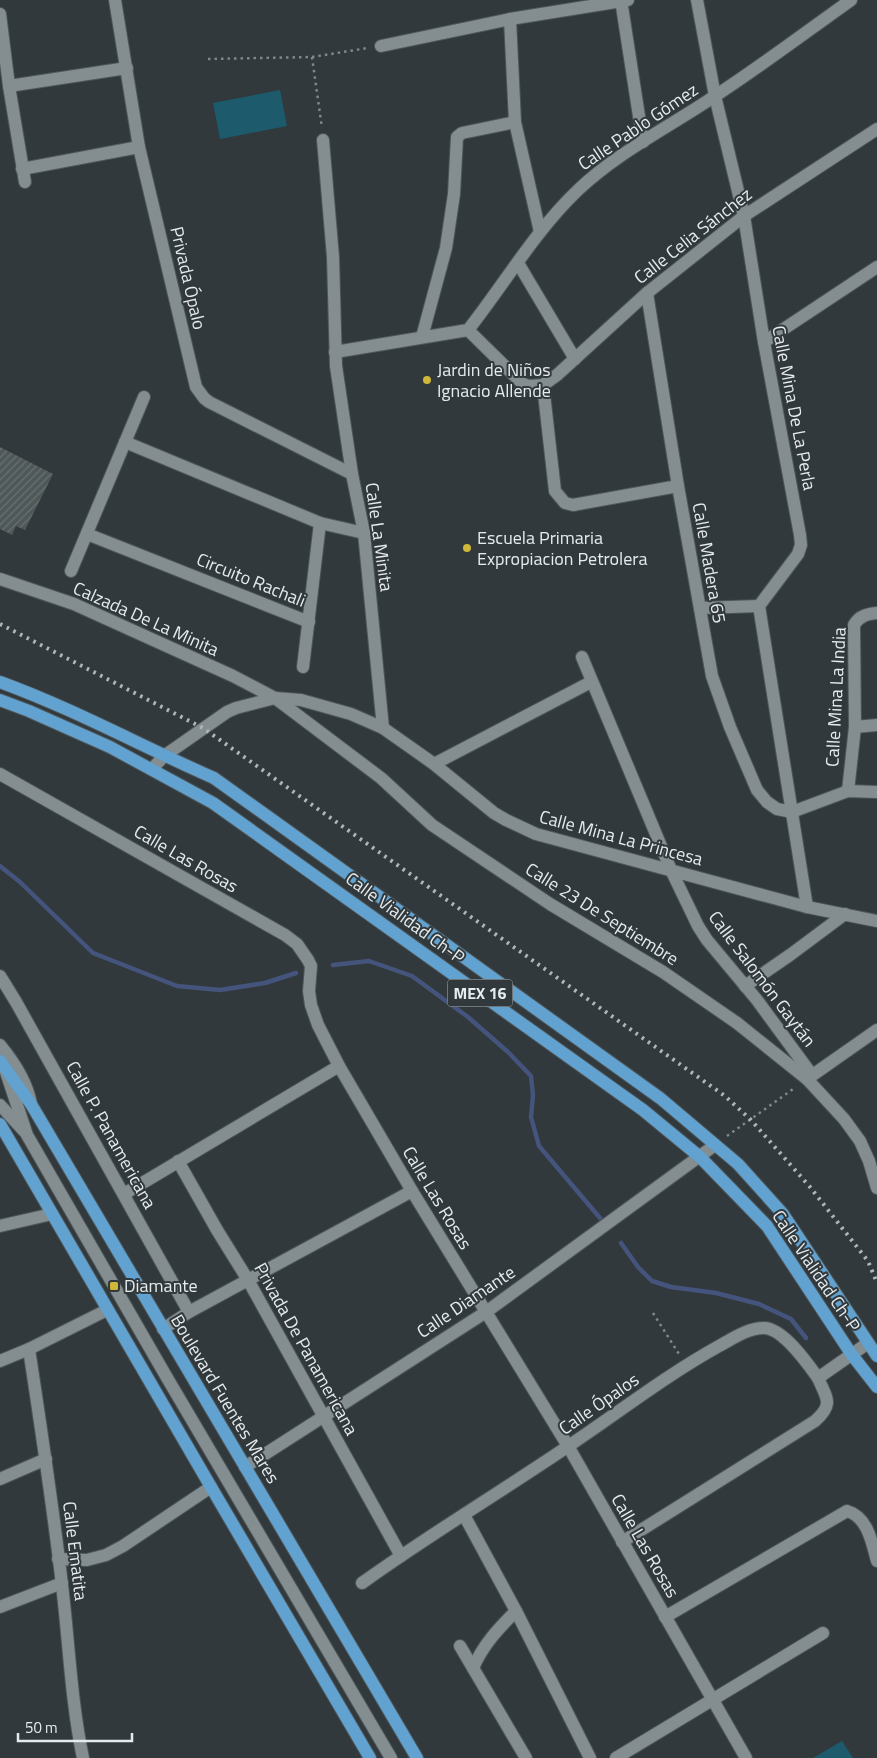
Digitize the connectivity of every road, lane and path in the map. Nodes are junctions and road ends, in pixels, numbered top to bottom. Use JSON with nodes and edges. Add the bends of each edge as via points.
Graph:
{"nodes":[{"id":1,"x":115,"y":0,"type":"edge"},
{"id":2,"x":623,"y":0,"type":"edge"},
{"id":3,"x":697,"y":0,"type":"edge"},
{"id":4,"x":851,"y":0,"type":"edge"},
{"id":5,"x":0,"y":14,"type":"edge"},
{"id":6,"x":510,"y":19,"type":"junction"},
{"id":7,"x":381,"y":46,"type":"joint"},
{"id":8,"x":312,"y":57,"type":"junction"},
{"id":9,"x":208,"y":59,"type":"dead end"},
{"id":10,"x":126,"y":68,"type":"junction"},
{"id":11,"x":9,"y":86,"type":"junction"},
{"id":12,"x":715,"y":96,"type":"junction"},
{"id":13,"x":515,"y":122,"type":"junction"},
{"id":14,"x":877,"y":129,"type":"edge"},
{"id":15,"x":323,"y":140,"type":"joint"},
{"id":16,"x":642,"y":142,"type":"junction"},
{"id":17,"x":139,"y":147,"type":"junction"},
{"id":18,"x":22,"y":168,"type":"junction"},
{"id":19,"x":25,"y":182,"type":"dead end"},
{"id":20,"x":744,"y":216,"type":"junction"},
{"id":21,"x":540,"y":232,"type":"junction"},
{"id":22,"x":518,"y":263,"type":"junction"},
{"id":23,"x":877,"y":267,"type":"edge"},
{"id":24,"x":647,"y":293,"type":"junction"},
{"id":25,"x":468,"y":330,"type":"junction"},
{"id":26,"x":422,"y":337,"type":"junction"},
{"id":27,"x":764,"y":342,"type":"junction"},
{"id":28,"x":335,"y":352,"type":"junction"},
{"id":29,"x":575,"y":359,"type":"junction"},
{"id":30,"x":543,"y":385,"type":"junction"},
{"id":31,"x":144,"y":397,"type":"dead end"},
{"id":32,"x":126,"y":442,"type":"junction"},
{"id":33,"x":352,"y":474,"type":"junction"},
{"id":34,"x":678,"y":486,"type":"junction"},
{"id":35,"x":320,"y":523,"type":"junction"},
{"id":36,"x":364,"y":533,"type":"junction"},
{"id":37,"x":87,"y":534,"type":"junction"},
{"id":38,"x":71,"y":571,"type":"dead end"},
{"id":39,"x":0,"y":578,"type":"edge"},
{"id":40,"x":759,"y":606,"type":"junction"},
{"id":41,"x":700,"y":608,"type":"junction"},
{"id":42,"x":877,"y":613,"type":"edge"},
{"id":43,"x":309,"y":622,"type":"junction"},
{"id":44,"x":582,"y":657,"type":"dead end"},
{"id":45,"x":303,"y":667,"type":"dead end"},
{"id":46,"x":0,"y":682,"type":"edge"},
{"id":47,"x":591,"y":682,"type":"junction"},
{"id":48,"x":275,"y":698,"type":"junction"},
{"id":49,"x":0,"y":700,"type":"edge"},
{"id":50,"x":877,"y":725,"type":"edge"},
{"id":51,"x":855,"y":727,"type":"junction"},
{"id":52,"x":383,"y":728,"type":"junction"},
{"id":53,"x":164,"y":756,"type":"junction"},
{"id":54,"x":434,"y":764,"type":"junction"},
{"id":55,"x":152,"y":769,"type":"junction"},
{"id":56,"x":0,"y":774,"type":"edge"},
{"id":57,"x":848,"y":791,"type":"junction"},
{"id":58,"x":877,"y":792,"type":"edge"},
{"id":59,"x":792,"y":812,"type":"junction"},
{"id":60,"x":671,"y":870,"type":"junction"},
{"id":61,"x":807,"y":907,"type":"junction"},
{"id":62,"x":845,"y":914,"type":"junction"},
{"id":63,"x":877,"y":921,"type":"edge"},
{"id":64,"x":0,"y":976,"type":"edge"},
{"id":65,"x":746,"y":986,"type":"junction"},
{"id":66,"x":877,"y":1030,"type":"edge"},
{"id":67,"x":0,"y":1045,"type":"edge"},
{"id":68,"x":2,"y":1063,"type":"edge"},
{"id":69,"x":339,"y":1066,"type":"junction"},
{"id":70,"x":810,"y":1077,"type":"junction"},
{"id":71,"x":30,"y":1104,"type":"junction"},
{"id":72,"x":0,"y":1105,"type":"edge"},
{"id":73,"x":0,"y":1124,"type":"edge"},
{"id":74,"x":27,"y":1135,"type":"junction"},
{"id":75,"x":715,"y":1144,"type":"junction"},
{"id":76,"x":700,"y":1157,"type":"junction"},
{"id":77,"x":178,"y":1161,"type":"junction"},
{"id":78,"x":877,"y":1188,"type":"edge"},
{"id":79,"x":412,"y":1191,"type":"junction"},
{"id":80,"x":124,"y":1194,"type":"junction"},
{"id":81,"x":52,"y":1214,"type":"junction"},
{"id":82,"x":0,"y":1226,"type":"edge"},
{"id":83,"x":248,"y":1280,"type":"junction"},
{"id":84,"x":107,"y":1310,"type":"junction"},
{"id":85,"x":189,"y":1312,"type":"junction"},
{"id":86,"x":486,"y":1312,"type":"junction"},
{"id":87,"x":653,"y":1313,"type":"dead end"},
{"id":88,"x":163,"y":1328,"type":"junction"},
{"id":89,"x":868,"y":1343,"type":"junction"},
{"id":90,"x":29,"y":1349,"type":"junction"},
{"id":91,"x":852,"y":1355,"type":"junction"},
{"id":92,"x":877,"y":1356,"type":"edge"},
{"id":93,"x":0,"y":1361,"type":"edge"},
{"id":94,"x":686,"y":1365,"type":"junction"},
{"id":95,"x":818,"y":1378,"type":"junction"},
{"id":96,"x":877,"y":1387,"type":"edge"},
{"id":97,"x":322,"y":1416,"type":"junction"},
{"id":98,"x":568,"y":1446,"type":"junction"},
{"id":99,"x":46,"y":1459,"type":"junction"},
{"id":100,"x":245,"y":1467,"type":"junction"},
{"id":101,"x":0,"y":1479,"type":"edge"},
{"id":102,"x":210,"y":1488,"type":"junction"},
{"id":103,"x":464,"y":1514,"type":"junction"},
{"id":104,"x":622,"y":1542,"type":"junction"},
{"id":105,"x":401,"y":1556,"type":"junction"},
{"id":106,"x":58,"y":1559,"type":"junction"},
{"id":107,"x":877,"y":1561,"type":"edge"},
{"id":108,"x":62,"y":1583,"type":"junction"},
{"id":109,"x":362,"y":1584,"type":"dead end"},
{"id":110,"x":0,"y":1608,"type":"edge"},
{"id":111,"x":516,"y":1611,"type":"junction"},
{"id":112,"x":665,"y":1617,"type":"junction"},
{"id":113,"x":823,"y":1633,"type":"dead end"},
{"id":114,"x":460,"y":1646,"type":"dead end"},
{"id":115,"x":473,"y":1668,"type":"junction"},
{"id":116,"x":712,"y":1700,"type":"junction"},
{"id":117,"x":83,"y":1758,"type":"edge"},
{"id":118,"x":370,"y":1758,"type":"edge"},
{"id":119,"x":391,"y":1758,"type":"edge"},
{"id":120,"x":417,"y":1758,"type":"edge"},
{"id":121,"x":526,"y":1758,"type":"edge"},
{"id":122,"x":590,"y":1758,"type":"edge"},
{"id":123,"x":616,"y":1758,"type":"edge"},
{"id":124,"x":746,"y":1758,"type":"edge"}],
"edges":[{"from":1,"to":10,"type":"street","name":"Privada Ópalo"},
{"from":2,"to":6,"type":"street"},
{"from":2,"to":16,"type":"street"},
{"from":3,"to":12,"type":"street","name":"Calle Mina De La Perla"},
{"from":4,"to":12,"type":"street","name":"Calle Pablo Gómez"},
{"from":5,"to":11,"type":"street"},
{"from":6,"to":7,"type":"street"},
{"from":6,"to":13,"type":"street"},
{"from":7,"to":8,"type":"path"},
{"from":8,"to":9,"type":"path"},
{"from":8,"to":15,"type":"path"},
{"from":10,"to":11,"type":"street"},
{"from":10,"to":17,"type":"street","name":"Privada Ópalo"},
{"from":11,"to":18,"type":"street"},
{"from":12,"to":16,"type":"street","name":"Calle Pablo Gómez"},
{"from":12,"to":20,"type":"street","name":"Calle Mina De La Perla"},
{"from":13,"to":21,"type":"street"},
{"from":13,"to":26,"type":"street","via":[[462,133],[457,137],[454,194],[446,248]]},
{"from":14,"to":20,"type":"street","name":"Calle Celia Sánchez"},
{"from":15,"to":28,"type":"street","name":"Calle La Minita","via":[[333,257]]},
{"from":16,"to":21,"type":"street","name":"Calle Pablo Gómez","via":[[594,176]]},
{"from":17,"to":18,"type":"street"},
{"from":17,"to":33,"type":"street","name":"Privada Ópalo","via":[[196,387],[209,402]]},
{"from":18,"to":19,"type":"street"},
{"from":20,"to":24,"type":"street","name":"Calle Celia Sánchez"},
{"from":20,"to":27,"type":"street","name":"Calle Mina De La Perla"},
{"from":21,"to":22,"type":"street","name":"Calle Pablo Gómez"},
{"from":22,"to":25,"type":"street","name":"Calle Pablo Gómez"},
{"from":22,"to":29,"type":"street"},
{"from":23,"to":27,"type":"street"},
{"from":24,"to":29,"type":"street","name":"Calle Celia Sánchez"},
{"from":24,"to":34,"type":"street","name":"Calle Madera 65"},
{"from":25,"to":26,"type":"street"},
{"from":25,"to":30,"type":"street","via":[[522,383]]},
{"from":26,"to":28,"type":"street"},
{"from":27,"to":40,"type":"street","name":"Calle Mina De La Perla","via":[[801,545],[798,554]]},
{"from":28,"to":33,"type":"street","name":"Calle La Minita"},
{"from":29,"to":30,"type":"street","name":"Calle Celia Sánchez"},
{"from":30,"to":34,"type":"street","via":[[555,491],[566,503],[573,505]]},
{"from":31,"to":32,"type":"street"},
{"from":32,"to":35,"type":"street"},
{"from":32,"to":37,"type":"street"},
{"from":33,"to":36,"type":"street","name":"Calle La Minita"},
{"from":34,"to":41,"type":"street","name":"Calle Madera 65"},
{"from":35,"to":36,"type":"street"},
{"from":35,"to":43,"type":"street","name":"Circuito Rachali"},
{"from":36,"to":52,"type":"street","name":"Calle La Minita"},
{"from":37,"to":38,"type":"street"},
{"from":37,"to":43,"type":"street","name":"Circuito Rachali"},
{"from":39,"to":48,"type":"street","name":"Calzada De La Minita","via":[[74,604]]},
{"from":40,"to":41,"type":"street"},
{"from":40,"to":59,"type":"street"},
{"from":41,"to":59,"type":"street","name":"Calle Madera 65","via":[[712,676],[757,790],[777,809]]},
{"from":42,"to":51,"type":"street","name":"Calle Mina La India","via":[[862,616],[854,625]]},
{"from":43,"to":45,"type":"street"},
{"from":44,"to":47,"type":"street","name":"Calle Salomón Gaytán"},
{"from":46,"to":53,"type":"main road","name":"Calle Vialidad Ch-P","number":"MEX 16"},
{"from":47,"to":54,"type":"street"},
{"from":47,"to":60,"type":"street","name":"Calle Salomón Gaytán"},
{"from":48,"to":52,"type":"street","name":"Calzada De La Minita","via":[[301,700],[351,714]]},
{"from":48,"to":53,"type":"street","name":"Calzada De La Minita","via":[[227,712]]},
{"from":48,"to":70,"type":"street","name":"Calle 23 De Septiembre","via":[[381,778],[432,825],[550,904],[663,972]]},
{"from":49,"to":55,"type":"main road","name":"Calle Vialidad Ch-P","number":"MEX 16","via":[[110,747]]},
{"from":50,"to":51,"type":"street"},
{"from":51,"to":57,"type":"street","name":"Calle Mina La India"},
{"from":52,"to":54,"type":"street","name":"Calle Mina La Princesa"},
{"from":53,"to":55,"type":"street","name":"Calzada De La Minita"},
{"from":53,"to":75,"type":"main road","name":"Calle Vialidad Ch-P","number":"MEX 16","via":[[214,778],[660,1098]]},
{"from":54,"to":60,"type":"street","name":"Calle Mina La Princesa","via":[[494,813],[518,826],[536,834]]},
{"from":55,"to":76,"type":"main road","name":"Calle Vialidad Ch-P","number":"MEX 16","via":[[213,803],[635,1104]]},
{"from":56,"to":69,"type":"street","name":"Calle Las Rosas","via":[[291,939],[308,960],[311,1004]]},
{"from":57,"to":58,"type":"street"},
{"from":57,"to":59,"type":"street","name":"Calle Mina La India"},
{"from":59,"to":61,"type":"street"},
{"from":60,"to":61,"type":"street","name":"Calle Mina La Princesa"},
{"from":60,"to":65,"type":"street","name":"Calle Salomón Gaytán","via":[[707,940]]},
{"from":61,"to":62,"type":"street","name":"Calle Mina La Princesa"},
{"from":62,"to":63,"type":"street","name":"Calle Mina La Princesa"},
{"from":62,"to":65,"type":"street"},
{"from":64,"to":80,"type":"street","name":"Calle P. Panamericana"},
{"from":65,"to":70,"type":"street","name":"Calle Salomón Gaytán"},
{"from":66,"to":70,"type":"street"},
{"from":67,"to":71,"type":"street","via":[[25,1082]]},
{"from":68,"to":71,"type":"main road","name":"Boulevard Fuentes Mares"},
{"from":68,"to":74,"type":"street"},
{"from":69,"to":77,"type":"street"},
{"from":69,"to":79,"type":"street","name":"Calle Las Rosas"},
{"from":70,"to":75,"type":"path"},
{"from":70,"to":78,"type":"street","name":"Calle 23 De Septiembre","via":[[860,1141]]},
{"from":71,"to":88,"type":"main road","name":"Boulevard Fuentes Mares"},
{"from":72,"to":74,"type":"street"},
{"from":73,"to":81,"type":"main road"},
{"from":74,"to":119,"type":"street"},
{"from":75,"to":76,"type":"street","name":"Calle Diamante"},
{"from":75,"to":89,"type":"main road","name":"Calle Vialidad Ch-P","number":"MEX 16","via":[[738,1164],[783,1214]]},
{"from":76,"to":86,"type":"street","name":"Calle Diamante"},
{"from":76,"to":91,"type":"main road","name":"Calle Vialidad Ch-P","number":"MEX 16","via":[[767,1226]]},
{"from":77,"to":80,"type":"street"},
{"from":77,"to":83,"type":"street","name":"Privada De Panamericana"},
{"from":79,"to":83,"type":"street"},
{"from":79,"to":86,"type":"street","name":"Calle Las Rosas"},
{"from":80,"to":85,"type":"street","name":"Calle P. Panamericana"},
{"from":81,"to":82,"type":"street"},
{"from":81,"to":84,"type":"main road"},
{"from":83,"to":85,"type":"street"},
{"from":83,"to":97,"type":"street","name":"Privada De Panamericana"},
{"from":84,"to":90,"type":"street"},
{"from":84,"to":102,"type":"main road"},
{"from":85,"to":88,"type":"street"},
{"from":86,"to":97,"type":"street","name":"Calle Diamante"},
{"from":86,"to":98,"type":"street","name":"Calle Las Rosas"},
{"from":87,"to":94,"type":"path"},
{"from":88,"to":100,"type":"main road","name":"Boulevard Fuentes Mares"},
{"from":89,"to":91,"type":"street"},
{"from":89,"to":92,"type":"main road","name":"Calle Vialidad Ch-P","number":"MEX 16"},
{"from":90,"to":93,"type":"street"},
{"from":90,"to":99,"type":"street","name":"Calle Ematita"},
{"from":91,"to":95,"type":"street"},
{"from":91,"to":96,"type":"main road","name":"Calle Vialidad Ch-P","number":"MEX 16"},
{"from":94,"to":95,"type":"street","name":"Calle Ópalos","via":[[745,1332],[765,1328],[787,1341]]},
{"from":94,"to":98,"type":"street","name":"Calle Ópalos"},
{"from":95,"to":104,"type":"street","name":"Calle Ópalos","via":[[828,1404],[815,1421]]},
{"from":97,"to":100,"type":"street","name":"Calle Diamante"},
{"from":97,"to":105,"type":"street","name":"Privada De Panamericana"},
{"from":98,"to":103,"type":"street","name":"Calle Ópalos"},
{"from":98,"to":104,"type":"street","name":"Calle Las Rosas"},
{"from":99,"to":101,"type":"street"},
{"from":99,"to":106,"type":"street","name":"Calle Ematita"},
{"from":100,"to":120,"type":"main road","name":"Boulevard Fuentes Mares"},
{"from":102,"to":106,"type":"street","via":[[106,1555],[87,1560]]},
{"from":102,"to":118,"type":"main road"},
{"from":103,"to":105,"type":"street","name":"Calle Ópalos"},
{"from":103,"to":111,"type":"street"},
{"from":104,"to":112,"type":"street","name":"Calle Las Rosas"},
{"from":105,"to":109,"type":"street","name":"Calle Ópalos"},
{"from":106,"to":108,"type":"street","name":"Calle Ematita"},
{"from":107,"to":112,"type":"street","via":[[864,1524],[847,1511]]},
{"from":108,"to":110,"type":"street"},
{"from":108,"to":117,"type":"street","name":"Calle Ematita"},
{"from":111,"to":115,"type":"street","via":[[493,1634]]},
{"from":111,"to":122,"type":"street"},
{"from":112,"to":116,"type":"street","name":"Calle Las Rosas"},
{"from":113,"to":116,"type":"street"},
{"from":114,"to":115,"type":"street"},
{"from":115,"to":121,"type":"street"},
{"from":116,"to":123,"type":"street"},
{"from":116,"to":124,"type":"street","name":"Calle Las Rosas"}]}
